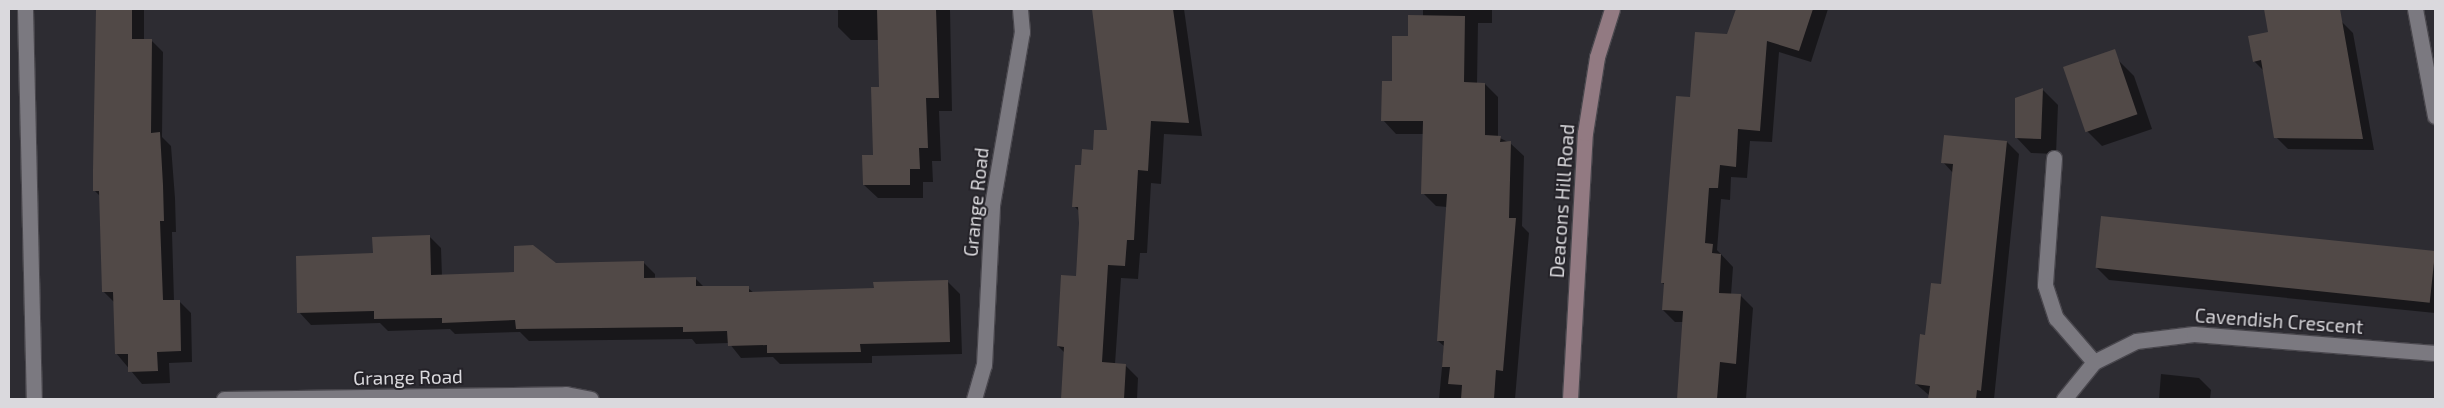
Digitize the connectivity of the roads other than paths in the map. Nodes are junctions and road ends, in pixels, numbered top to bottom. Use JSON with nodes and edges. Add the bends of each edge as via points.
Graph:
{"nodes":[{"id":1,"x":25,"y":9,"type":"edge"},
{"id":2,"x":1020,"y":9,"type":"edge"},
{"id":3,"x":1612,"y":9,"type":"edge"},
{"id":4,"x":2415,"y":9,"type":"edge"},
{"id":5,"x":2435,"y":116,"type":"edge"},
{"id":6,"x":2054,"y":158,"type":"dead end"},
{"id":7,"x":2435,"y":353,"type":"edge"},
{"id":8,"x":2094,"y":362,"type":"junction"},
{"id":9,"x":34,"y":399,"type":"edge"},
{"id":10,"x":224,"y":399,"type":"edge"},
{"id":11,"x":591,"y":399,"type":"edge"},
{"id":12,"x":974,"y":399,"type":"edge"},
{"id":13,"x":1570,"y":399,"type":"edge"},
{"id":14,"x":2064,"y":399,"type":"edge"}],
"edges":[{"from":1,"to":9,"type":"street"},
{"from":2,"to":12,"type":"street","name":"Grange Road","via":[[1022,32],[992,205],[984,366]]},
{"from":3,"to":13,"type":"street","name":"Deacons Hill Road","via":[[1597,57],[1585,133]]},
{"from":4,"to":5,"type":"street"},
{"from":6,"to":8,"type":"street","via":[[2045,285],[2056,318]]},
{"from":7,"to":8,"type":"street","name":"Cavendish Crescent","via":[[2194,334],[2136,341]]},
{"from":8,"to":14,"type":"street"},
{"from":10,"to":11,"type":"street","name":"Grange Road","via":[[566,394]]}]}
